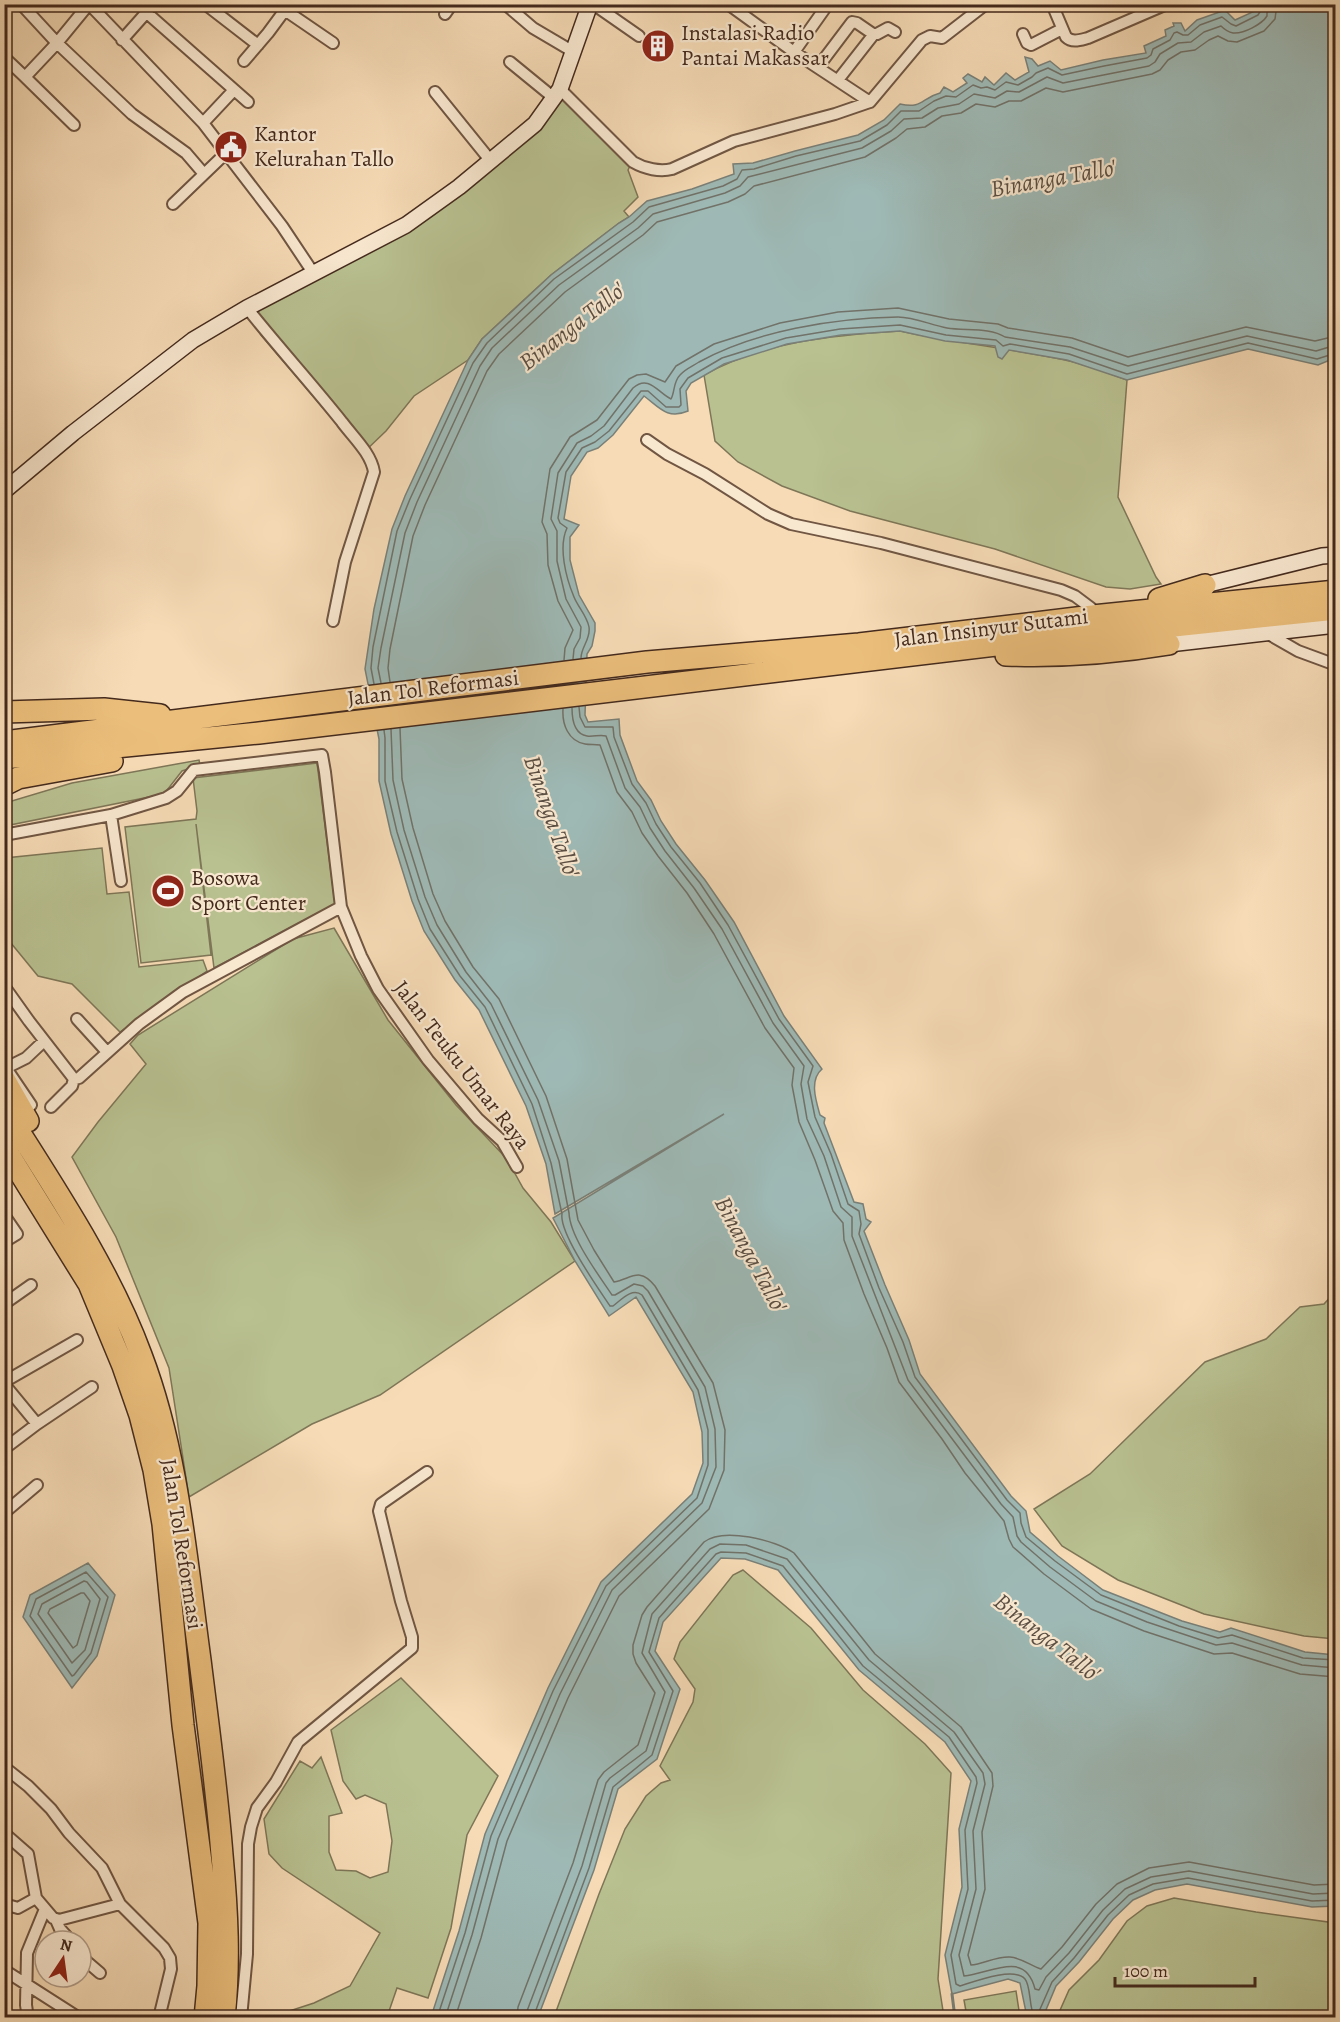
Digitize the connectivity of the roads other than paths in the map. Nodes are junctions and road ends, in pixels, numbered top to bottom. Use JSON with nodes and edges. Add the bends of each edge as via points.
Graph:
{"nodes":[{"id":1,"x":21,"y":4,"type":"edge"},
{"id":2,"x":89,"y":4,"type":"edge"},
{"id":3,"x":205,"y":4,"type":"edge"},
{"id":4,"x":452,"y":4,"type":"edge"},
{"id":5,"x":592,"y":4,"type":"edge"},
{"id":6,"x":728,"y":4,"type":"edge"},
{"id":7,"x":828,"y":4,"type":"edge"},
{"id":8,"x":986,"y":4,"type":"edge"},
{"id":9,"x":1052,"y":4,"type":"edge"},
{"id":10,"x":1167,"y":4,"type":"edge"},
{"id":11,"x":511,"y":6,"type":"edge"},
{"id":12,"x":281,"y":7,"type":"edge"},
{"id":13,"x":150,"y":9,"type":"edge"},
{"id":14,"x":445,"y":14,"type":"dead end"},
{"id":15,"x":1062,"y":29,"type":"junction"},
{"id":16,"x":895,"y":32,"type":"dead end"},
{"id":17,"x":874,"y":34,"type":"junction"},
{"id":18,"x":1023,"y":34,"type":"dead end"},
{"id":19,"x":639,"y":36,"type":"dead end"},
{"id":20,"x":122,"y":40,"type":"junction"},
{"id":21,"x":57,"y":43,"type":"junction"},
{"id":22,"x":333,"y":43,"type":"dead end"},
{"id":23,"x":258,"y":45,"type":"junction"},
{"id":24,"x":572,"y":51,"type":"junction"},
{"id":25,"x":794,"y":52,"type":"junction"},
{"id":26,"x":4,"y":57,"type":"edge"},
{"id":27,"x":244,"y":61,"type":"dead end"},
{"id":28,"x":510,"y":62,"type":"dead end"},
{"id":29,"x":818,"y":67,"type":"junction"},
{"id":30,"x":25,"y":77,"type":"junction"},
{"id":31,"x":838,"y":81,"type":"junction"},
{"id":32,"x":233,"y":91,"type":"junction"},
{"id":33,"x":435,"y":92,"type":"dead end"},
{"id":34,"x":557,"y":94,"type":"junction"},
{"id":35,"x":248,"y":102,"type":"dead end"},
{"id":36,"x":870,"y":102,"type":"junction"},
{"id":37,"x":202,"y":123,"type":"junction"},
{"id":38,"x":74,"y":125,"type":"dead end"},
{"id":39,"x":225,"y":154,"type":"junction"},
{"id":40,"x":490,"y":160,"type":"junction"},
{"id":41,"x":204,"y":174,"type":"junction"},
{"id":42,"x":173,"y":204,"type":"dead end"},
{"id":43,"x":314,"y":274,"type":"junction"},
{"id":44,"x":247,"y":308,"type":"junction"},
{"id":45,"x":647,"y":440,"type":"dead end"},
{"id":46,"x":4,"y":491,"type":"edge"},
{"id":47,"x":1335,"y":555,"type":"edge"},
{"id":48,"x":1205,"y":585,"type":"joint"},
{"id":49,"x":1335,"y":591,"type":"edge"},
{"id":50,"x":1335,"y":609,"type":"edge"},
{"id":51,"x":1100,"y":615,"type":"junction"},
{"id":52,"x":333,"y":621,"type":"dead end"},
{"id":53,"x":1335,"y":625,"type":"edge"},
{"id":54,"x":1265,"y":632,"type":"junction"},
{"id":55,"x":1169,"y":644,"type":"joint"},
{"id":56,"x":937,"y":652,"type":"junction"},
{"id":57,"x":647,"y":662,"type":"joint"},
{"id":58,"x":1335,"y":665,"type":"edge"},
{"id":59,"x":652,"y":686,"type":"joint"},
{"id":60,"x":4,"y":712,"type":"edge"},
{"id":61,"x":219,"y":714,"type":"junction"},
{"id":62,"x":259,"y":733,"type":"junction"},
{"id":63,"x":4,"y":742,"type":"edge"},
{"id":64,"x":4,"y":758,"type":"edge"},
{"id":65,"x":60,"y":769,"type":"junction"},
{"id":66,"x":4,"y":775,"type":"edge"},
{"id":67,"x":4,"y":785,"type":"edge"},
{"id":68,"x":111,"y":815,"type":"junction"},
{"id":69,"x":4,"y":835,"type":"edge"},
{"id":70,"x":121,"y":881,"type":"dead end"},
{"id":71,"x":341,"y":907,"type":"junction"},
{"id":72,"x":4,"y":986,"type":"edge"},
{"id":73,"x":77,"y":1019,"type":"dead end"},
{"id":74,"x":44,"y":1041,"type":"junction"},
{"id":75,"x":107,"y":1052,"type":"junction"},
{"id":76,"x":5,"y":1071,"type":"edge"},
{"id":77,"x":74,"y":1079,"type":"junction"},
{"id":78,"x":32,"y":1104,"type":"dead end"},
{"id":79,"x":51,"y":1107,"type":"dead end"},
{"id":80,"x":4,"y":1108,"type":"edge"},
{"id":81,"x":4,"y":1147,"type":"edge"},
{"id":82,"x":4,"y":1159,"type":"edge"},
{"id":83,"x":517,"y":1167,"type":"dead end"},
{"id":84,"x":4,"y":1215,"type":"edge"},
{"id":85,"x":4,"y":1242,"type":"edge"},
{"id":86,"x":89,"y":1284,"type":"junction"},
{"id":87,"x":31,"y":1285,"type":"dead end"},
{"id":88,"x":115,"y":1292,"type":"junction"},
{"id":89,"x":4,"y":1304,"type":"edge"},
{"id":90,"x":78,"y":1340,"type":"dead end"},
{"id":91,"x":5,"y":1383,"type":"edge"},
{"id":92,"x":92,"y":1387,"type":"dead end"},
{"id":93,"x":37,"y":1424,"type":"junction"},
{"id":94,"x":4,"y":1449,"type":"edge"},
{"id":95,"x":427,"y":1472,"type":"dead end"},
{"id":96,"x":37,"y":1485,"type":"dead end"},
{"id":97,"x":4,"y":1513,"type":"edge"},
{"id":98,"x":4,"y":1767,"type":"edge"},
{"id":99,"x":4,"y":1833,"type":"edge"},
{"id":100,"x":36,"y":1898,"type":"junction"},
{"id":101,"x":4,"y":1904,"type":"edge"},
{"id":102,"x":120,"y":1904,"type":"junction"},
{"id":103,"x":45,"y":1909,"type":"junction"},
{"id":104,"x":56,"y":1920,"type":"junction"},
{"id":105,"x":60,"y":1929,"type":"edge"},
{"id":106,"x":93,"y":1967,"type":"edge"},
{"id":107,"x":4,"y":1970,"type":"edge"},
{"id":108,"x":100,"y":1973,"type":"dead end"},
{"id":109,"x":26,"y":1984,"type":"junction"},
{"id":110,"x":28,"y":2018,"type":"edge"},
{"id":111,"x":79,"y":2018,"type":"edge"},
{"id":112,"x":159,"y":2018,"type":"edge"},
{"id":113,"x":205,"y":2018,"type":"edge"},
{"id":114,"x":224,"y":2018,"type":"edge"},
{"id":115,"x":241,"y":2018,"type":"edge"}],
"edges":[{"from":1,"to":21,"type":"street"},
{"from":2,"to":20,"type":"street"},
{"from":2,"to":21,"type":"street"},
{"from":3,"to":23,"type":"street"},
{"from":4,"to":14,"type":"street"},
{"from":5,"to":19,"type":"street"},
{"from":5,"to":24,"type":"street"},
{"from":6,"to":25,"type":"street"},
{"from":7,"to":25,"type":"street"},
{"from":8,"to":36,"type":"street","via":[[942,38],[930,36],[922,40]]},
{"from":9,"to":15,"type":"street"},
{"from":10,"to":15,"type":"street","via":[[1088,38],[1070,40]]},
{"from":11,"to":24,"type":"street","via":[[546,36]]},
{"from":12,"to":22,"type":"street"},
{"from":12,"to":23,"type":"street"},
{"from":13,"to":20,"type":"street"},
{"from":13,"to":32,"type":"street"},
{"from":15,"to":18,"type":"street","via":[[1031,45]]},
{"from":16,"to":17,"type":"street","via":[[888,28]]},
{"from":17,"to":29,"type":"street","via":[[853,21]]},
{"from":17,"to":31,"type":"street"},
{"from":20,"to":37,"type":"street"},
{"from":21,"to":30,"type":"street"},
{"from":21,"to":41,"type":"street","via":[[132,114],[186,153]]},
{"from":23,"to":27,"type":"street"},
{"from":24,"to":34,"type":"street"},
{"from":25,"to":29,"type":"street"},
{"from":26,"to":30,"type":"street"},
{"from":28,"to":34,"type":"street"},
{"from":29,"to":31,"type":"street"},
{"from":30,"to":38,"type":"street"},
{"from":31,"to":36,"type":"street"},
{"from":32,"to":35,"type":"street"},
{"from":32,"to":37,"type":"street"},
{"from":33,"to":40,"type":"street"},
{"from":34,"to":36,"type":"street","via":[[633,162],[665,170],[734,141]]},
{"from":34,"to":40,"type":"street","via":[[535,124]]},
{"from":37,"to":39,"type":"street"},
{"from":39,"to":41,"type":"street"},
{"from":39,"to":43,"type":"street"},
{"from":40,"to":43,"type":"street","via":[[406,225]]},
{"from":41,"to":42,"type":"street"},
{"from":43,"to":44,"type":"street"},
{"from":44,"to":46,"type":"street","via":[[193,340]]},
{"from":44,"to":52,"type":"street","via":[[316,389],[373,466],[345,562]]},
{"from":45,"to":51,"type":"street","via":[[791,524],[1061,590]]},
{"from":47,"to":48,"type":"street"},
{"from":48,"to":51,"type":"highway"},
{"from":49,"to":51,"type":"highway","name":"Jalan Insinyur Sutami"},
{"from":50,"to":56,"type":"highway","name":"Jalan Insinyur Sutami"},
{"from":51,"to":57,"type":"highway","name":"Jalan Insinyur Sutami","via":[[859,644]]},
{"from":53,"to":54,"type":"street"},
{"from":54,"to":55,"type":"street"},
{"from":54,"to":58,"type":"street","via":[[1298,651]]},
{"from":55,"to":56,"type":"highway","via":[[1037,656]]},
{"from":56,"to":59,"type":"highway","name":"Jalan Insinyur Sutami"},
{"from":57,"to":61,"type":"highway","name":"Jalan Tol Reformasi"},
{"from":59,"to":62,"type":"highway","name":"Jalan Tol Reformasi"},
{"from":60,"to":61,"type":"highway","via":[[104,709],[161,715]]},
{"from":61,"to":63,"type":"highway"},
{"from":62,"to":64,"type":"highway"},
{"from":62,"to":65,"type":"highway","via":[[205,746]]},
{"from":65,"to":66,"type":"highway"},
{"from":65,"to":67,"type":"highway"},
{"from":68,"to":69,"type":"street","name":"Jalan Teuku Umar Raya"},
{"from":68,"to":70,"type":"street"},
{"from":68,"to":71,"type":"street","name":"Jalan Teuku Umar Raya","via":[[172,795],[194,770],[322,755]]},
{"from":71,"to":75,"type":"street","via":[[183,992]]},
{"from":71,"to":83,"type":"street","name":"Jalan Teuku Umar Raya","via":[[383,997],[428,1060],[502,1141]]},
{"from":72,"to":74,"type":"street"},
{"from":73,"to":75,"type":"street"},
{"from":74,"to":76,"type":"street"},
{"from":74,"to":77,"type":"street"},
{"from":75,"to":77,"type":"street"},
{"from":76,"to":78,"type":"street"},
{"from":76,"to":88,"type":"highway","via":[[81,1213]]},
{"from":77,"to":79,"type":"street"},
{"from":80,"to":88,"type":"highway","name":"Jalan Tol Reformasi"},
{"from":81,"to":86,"type":"highway","name":"Jalan Tol Reformasi"},
{"from":82,"to":86,"type":"highway"},
{"from":84,"to":85,"type":"street","via":[[17,1234]]},
{"from":86,"to":113,"type":"highway","name":"Jalan Tol Reformasi","via":[[140,1415],[163,1524],[183,1725],[209,1923]]},
{"from":87,"to":89,"type":"street"},
{"from":88,"to":114,"type":"highway","name":"Jalan Tol Reformasi","via":[[159,1409],[181,1519],[221,1841],[227,1918]]},
{"from":90,"to":91,"type":"street"},
{"from":91,"to":93,"type":"street"},
{"from":92,"to":93,"type":"street"},
{"from":93,"to":94,"type":"street"},
{"from":95,"to":115,"type":"street","via":[[379,1507],[412,1648],[298,1742],[273,1788],[257,1808],[248,1844],[247,1954]]},
{"from":96,"to":97,"type":"street"},
{"from":98,"to":102,"type":"street","via":[[38,1796],[102,1868]]},
{"from":99,"to":100,"type":"street","via":[[28,1854]]},
{"from":100,"to":101,"type":"street","via":[[18,1908]]},
{"from":100,"to":103,"type":"street"},
{"from":102,"to":104,"type":"street"},
{"from":102,"to":112,"type":"street","via":[[170,1958]]},
{"from":103,"to":104,"type":"street"},
{"from":103,"to":109,"type":"street","via":[[28,1947]]},
{"from":104,"to":105,"type":"street"},
{"from":106,"to":108,"type":"street"},
{"from":107,"to":109,"type":"street"},
{"from":109,"to":110,"type":"street"},
{"from":109,"to":111,"type":"street"}]}
